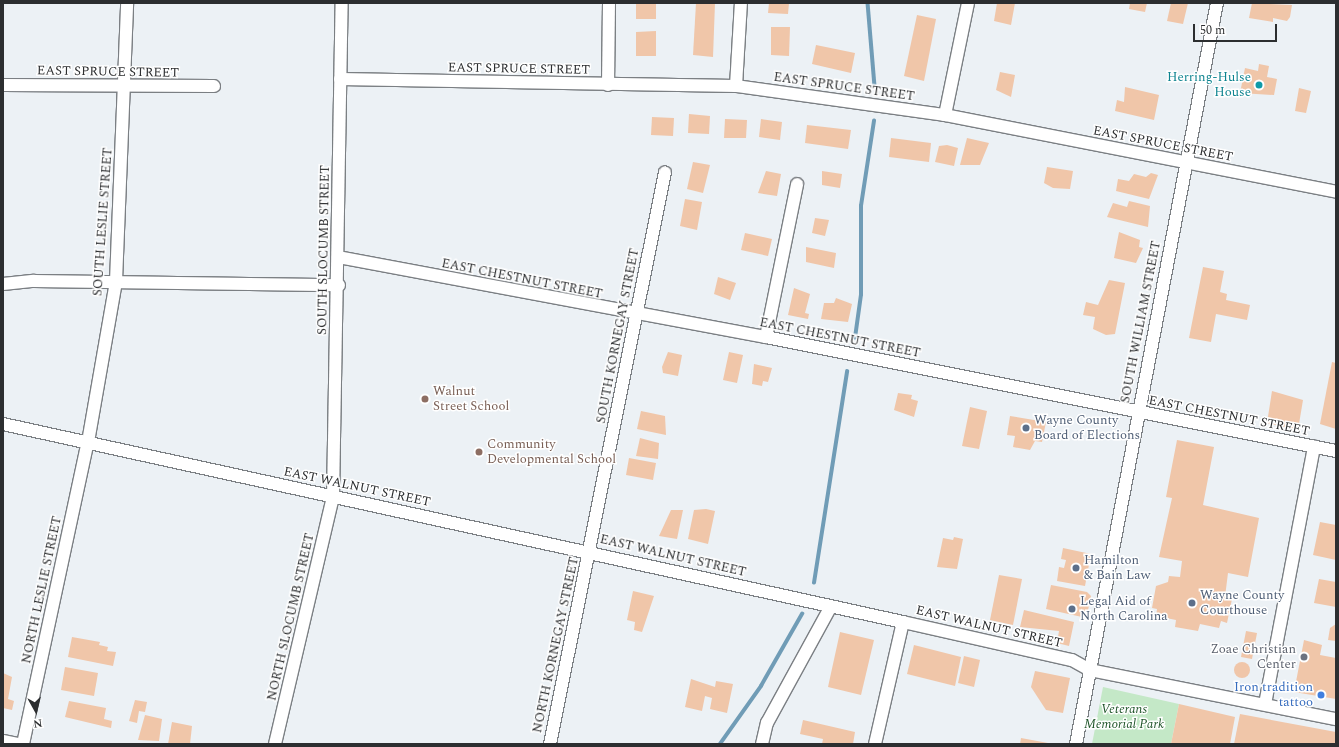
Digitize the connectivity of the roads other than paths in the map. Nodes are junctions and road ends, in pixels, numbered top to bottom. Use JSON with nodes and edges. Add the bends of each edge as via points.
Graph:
{"nodes":[{"id":1,"x":127,"y":3,"type":"edge"},
{"id":2,"x":342,"y":3,"type":"edge"},
{"id":3,"x":609,"y":3,"type":"edge"},
{"id":4,"x":741,"y":3,"type":"edge"},
{"id":5,"x":968,"y":3,"type":"edge"},
{"id":6,"x":1217,"y":3,"type":"edge"},
{"id":7,"x":340,"y":79,"type":"junction"},
{"id":8,"x":3,"y":84,"type":"edge"},
{"id":9,"x":214,"y":86,"type":"dead end"},
{"id":10,"x":608,"y":86,"type":"junction"},
{"id":11,"x":736,"y":86,"type":"junction"},
{"id":12,"x":124,"y":88,"type":"junction"},
{"id":13,"x":944,"y":115,"type":"junction"},
{"id":14,"x":1186,"y":162,"type":"junction"},
{"id":15,"x":665,"y":172,"type":"dead end"},
{"id":16,"x":797,"y":184,"type":"dead end"},
{"id":17,"x":1336,"y":192,"type":"edge"},
{"id":18,"x":338,"y":257,"type":"junction"},
{"id":19,"x":116,"y":281,"type":"junction"},
{"id":20,"x":3,"y":284,"type":"edge"},
{"id":21,"x":338,"y":285,"type":"junction"},
{"id":22,"x":636,"y":315,"type":"junction"},
{"id":23,"x":766,"y":337,"type":"junction"},
{"id":24,"x":1137,"y":412,"type":"junction"},
{"id":25,"x":3,"y":424,"type":"edge"},
{"id":26,"x":88,"y":442,"type":"junction"},
{"id":27,"x":1314,"y":447,"type":"junction"},
{"id":28,"x":1336,"y":451,"type":"edge"},
{"id":29,"x":333,"y":497,"type":"junction"},
{"id":30,"x":591,"y":552,"type":"junction"},
{"id":31,"x":831,"y":606,"type":"junction"},
{"id":32,"x":903,"y":622,"type":"junction"},
{"id":33,"x":1090,"y":670,"type":"junction"},
{"id":34,"x":1266,"y":704,"type":"junction"},
{"id":35,"x":1336,"y":719,"type":"edge"},
{"id":36,"x":3,"y":741,"type":"edge"},
{"id":37,"x":19,"y":744,"type":"edge"},
{"id":38,"x":23,"y":744,"type":"edge"},
{"id":39,"x":275,"y":744,"type":"edge"},
{"id":40,"x":550,"y":744,"type":"edge"},
{"id":41,"x":762,"y":744,"type":"edge"},
{"id":42,"x":875,"y":744,"type":"edge"},
{"id":43,"x":1076,"y":744,"type":"edge"}],
"edges":[{"from":1,"to":12,"type":"street","name":"SOUTH LESLIE STREET"},
{"from":2,"to":7,"type":"street","name":"SOUTH SLOCUMB STREET"},
{"from":3,"to":10,"type":"street"},
{"from":4,"to":11,"type":"street"},
{"from":5,"to":13,"type":"street"},
{"from":6,"to":14,"type":"street","name":"SOUTH WILLIAM STREET"},
{"from":7,"to":10,"type":"street","name":"EAST SPRUCE STREET"},
{"from":7,"to":18,"type":"street","name":"SOUTH SLOCUMB STREET"},
{"from":8,"to":12,"type":"street","name":"EAST SPRUCE STREET"},
{"from":9,"to":12,"type":"street","name":"EAST SPRUCE STREET"},
{"from":10,"to":11,"type":"street","name":"EAST SPRUCE STREET"},
{"from":11,"to":13,"type":"street","name":"EAST SPRUCE STREET"},
{"from":12,"to":19,"type":"street","name":"SOUTH LESLIE STREET"},
{"from":13,"to":14,"type":"street","name":"EAST SPRUCE STREET"},
{"from":14,"to":17,"type":"street","name":"EAST SPRUCE STREET"},
{"from":14,"to":24,"type":"street","name":"SOUTH WILLIAM STREET"},
{"from":15,"to":22,"type":"street","name":"SOUTH KORNEGAY STREET"},
{"from":16,"to":23,"type":"street"},
{"from":18,"to":21,"type":"street","name":"SOUTH SLOCUMB STREET"},
{"from":18,"to":22,"type":"street","name":"EAST CHESTNUT STREET"},
{"from":19,"to":20,"type":"street"},
{"from":19,"to":21,"type":"street"},
{"from":19,"to":26,"type":"street","name":"SOUTH LESLIE STREET"},
{"from":21,"to":29,"type":"street","name":"SOUTH SLOCUMB STREET"},
{"from":22,"to":23,"type":"street","name":"EAST CHESTNUT STREET"},
{"from":22,"to":30,"type":"street","name":"SOUTH KORNEGAY STREET"},
{"from":23,"to":24,"type":"street","name":"EAST CHESTNUT STREET"},
{"from":24,"to":27,"type":"street","name":"EAST CHESTNUT STREET"},
{"from":24,"to":33,"type":"street","name":"SOUTH WILLIAM STREET"},
{"from":25,"to":26,"type":"street","name":"EAST WALNUT STREET"},
{"from":26,"to":29,"type":"street","name":"EAST WALNUT STREET"},
{"from":26,"to":38,"type":"street","name":"NORTH LESLIE STREET"},
{"from":27,"to":28,"type":"street","name":"EAST CHESTNUT STREET"},
{"from":27,"to":34,"type":"street"},
{"from":29,"to":30,"type":"street","name":"EAST WALNUT STREET"},
{"from":29,"to":39,"type":"street","name":"NORTH SLOCUMB STREET"},
{"from":30,"to":31,"type":"street","name":"EAST WALNUT STREET"},
{"from":30,"to":40,"type":"street","name":"NORTH KORNEGAY STREET"},
{"from":31,"to":32,"type":"street","name":"EAST WALNUT STREET"},
{"from":31,"to":41,"type":"street","via":[[767,724]]},
{"from":32,"to":33,"type":"street","name":"EAST WALNUT STREET","via":[[1072,660]]},
{"from":32,"to":42,"type":"street"},
{"from":33,"to":34,"type":"street","name":"EAST WALNUT STREET"},
{"from":33,"to":43,"type":"street","name":"SOUTH WILLIAM STREET"},
{"from":34,"to":35,"type":"street","name":"EAST WALNUT STREET"},
{"from":36,"to":37,"type":"street"}]}
